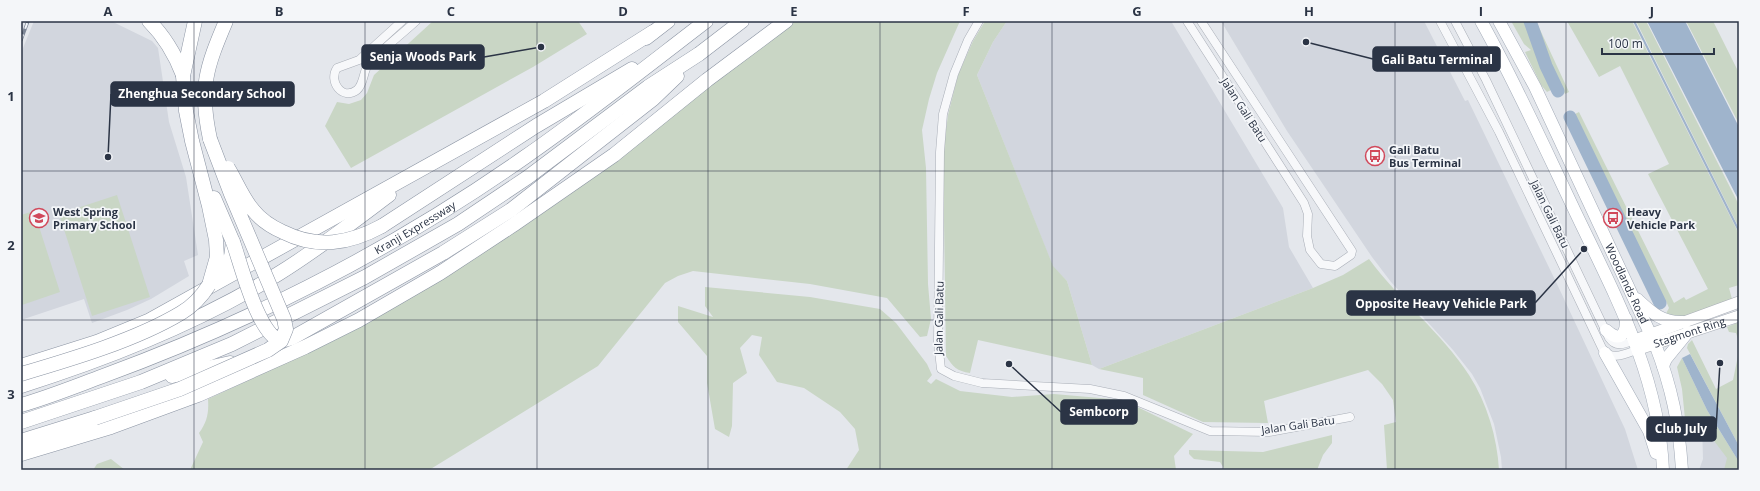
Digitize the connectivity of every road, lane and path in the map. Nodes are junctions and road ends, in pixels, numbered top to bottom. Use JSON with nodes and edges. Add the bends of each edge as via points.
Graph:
{"nodes":[{"id":1,"x":149,"y":21,"type":"edge"},
{"id":2,"x":195,"y":21,"type":"edge"},
{"id":3,"x":226,"y":21,"type":"edge"},
{"id":4,"x":402,"y":21,"type":"edge"},
{"id":5,"x":416,"y":21,"type":"edge"},
{"id":6,"x":668,"y":21,"type":"edge"},
{"id":7,"x":706,"y":21,"type":"edge"},
{"id":8,"x":742,"y":21,"type":"edge"},
{"id":9,"x":786,"y":21,"type":"edge"},
{"id":10,"x":979,"y":21,"type":"edge"},
{"id":11,"x":1188,"y":21,"type":"edge"},
{"id":12,"x":1202,"y":21,"type":"edge"},
{"id":13,"x":1440,"y":21,"type":"edge"},
{"id":14,"x":1455,"y":21,"type":"edge"},
{"id":15,"x":1481,"y":21,"type":"edge"},
{"id":16,"x":1499,"y":21,"type":"edge"},
{"id":17,"x":653,"y":32,"type":"junction"},
{"id":18,"x":684,"y":38,"type":"junction"},
{"id":19,"x":699,"y":54,"type":"junction"},
{"id":20,"x":350,"y":64,"type":"junction"},
{"id":21,"x":183,"y":76,"type":"junction"},
{"id":22,"x":362,"y":77,"type":"junction"},
{"id":23,"x":536,"y":126,"type":"junction"},
{"id":24,"x":210,"y":139,"type":"junction"},
{"id":25,"x":197,"y":160,"type":"junction"},
{"id":26,"x":423,"y":169,"type":"junction"},
{"id":27,"x":233,"y":242,"type":"junction"},
{"id":28,"x":210,"y":285,"type":"junction"},
{"id":29,"x":1632,"y":294,"type":"junction"},
{"id":30,"x":1739,"y":302,"type":"edge"},
{"id":31,"x":1739,"y":316,"type":"edge"},
{"id":32,"x":1626,"y":319,"type":"junction"},
{"id":33,"x":1685,"y":327,"type":"junction"},
{"id":34,"x":1606,"y":330,"type":"junction"},
{"id":35,"x":1653,"y":339,"type":"junction"},
{"id":36,"x":281,"y":341,"type":"junction"},
{"id":37,"x":1637,"y":345,"type":"junction"},
{"id":38,"x":305,"y":346,"type":"junction"},
{"id":39,"x":1674,"y":349,"type":"junction"},
{"id":40,"x":1605,"y":353,"type":"junction"},
{"id":41,"x":21,"y":366,"type":"edge"},
{"id":42,"x":1664,"y":366,"type":"junction"},
{"id":43,"x":21,"y":374,"type":"edge"},
{"id":44,"x":92,"y":380,"type":"junction"},
{"id":45,"x":141,"y":382,"type":"junction"},
{"id":46,"x":21,"y":386,"type":"edge"},
{"id":47,"x":1670,"y":387,"type":"junction"},
{"id":48,"x":21,"y":395,"type":"edge"},
{"id":49,"x":21,"y":405,"type":"edge"},
{"id":50,"x":1350,"y":417,"type":"dead end"},
{"id":51,"x":21,"y":422,"type":"edge"},
{"id":52,"x":25,"y":439,"type":"edge"},
{"id":53,"x":21,"y":454,"type":"edge"},
{"id":54,"x":1661,"y":470,"type":"edge"},
{"id":55,"x":1682,"y":470,"type":"edge"}],
"edges":[{"from":1,"to":21,"type":"highway","via":[[165,38]]},
{"from":2,"to":21,"type":"highway"},
{"from":3,"to":24,"type":"highway","via":[[209,63],[205,84],[204,108]]},
{"from":4,"to":20,"type":"street","via":[[365,55]]},
{"from":5,"to":22,"type":"street","via":[[370,63]]},
{"from":6,"to":17,"type":"highway"},
{"from":7,"to":18,"type":"highway","name":"Kranji Expressway"},
{"from":8,"to":19,"type":"highway"},
{"from":9,"to":38,"type":"highway","via":[[707,80],[614,155],[513,225],[440,273],[359,320]]},
{"from":10,"to":50,"type":"street","name":"Jalan Gali Batu","via":[[954,74],[943,114],[940,152],[938,342],[941,369],[954,376],[982,383],[1090,389],[1124,396],[1210,431],[1269,432]]},
{"from":11,"to":12,"type":"street","name":"Jalan Gali Batu","via":[[1304,203],[1308,214],[1310,250],[1321,264],[1335,266],[1351,255],[1352,251]]},
{"from":13,"to":40,"type":"street","name":"Jalan Gali Batu","via":[[1499,132]]},
{"from":14,"to":34,"type":"street","name":"Jalan Gali Batu"},
{"from":15,"to":32,"type":"main road","name":"Woodlands Road","via":[[1521,98]]},
{"from":16,"to":29,"type":"main road","name":"Woodlands Road","via":[[1535,87]]},
{"from":17,"to":23,"type":"highway"},
{"from":17,"to":26,"type":"highway","via":[[544,101]]},
{"from":18,"to":23,"type":"highway"},
{"from":18,"to":44,"type":"highway","name":"Kranji Expressway","via":[[524,158],[412,230],[347,267],[224,328],[174,350]]},
{"from":19,"to":36,"type":"highway","via":[[653,99],[511,210],[364,299],[292,338]]},
{"from":19,"to":45,"type":"highway","via":[[648,87],[528,177],[458,224],[299,311],[232,344]]},
{"from":20,"to":22,"type":"street","via":[[358,68]]},
{"from":20,"to":22,"type":"street","via":[[341,65],[334,72],[334,81],[338,89],[348,92],[356,90],[362,82]]},
{"from":21,"to":25,"type":"highway","via":[[186,111]]},
{"from":23,"to":24,"type":"highway","bridge":true,"via":[[382,226],[364,236],[329,244],[291,236],[274,227],[253,210]]},
{"from":24,"to":36,"type":"highway","bridge":true,"via":[[284,319],[286,329]]},
{"from":25,"to":27,"type":"highway"},
{"from":25,"to":28,"type":"highway","via":[[216,240],[216,257]]},
{"from":26,"to":41,"type":"highway","via":[[148,321],[97,342]]},
{"from":26,"to":46,"type":"highway","via":[[278,274],[207,313],[144,342]]},
{"from":27,"to":28,"type":"highway","via":[[231,257]]},
{"from":27,"to":36,"type":"highway","bridge":true,"via":[[264,326],[275,340]]},
{"from":28,"to":43,"type":"highway","bridge":true,"via":[[195,303],[182,313],[144,331],[71,359]]},
{"from":29,"to":33,"type":"main road","via":[[1658,317]]},
{"from":29,"to":35,"type":"main road","name":"Woodlands Road"},
{"from":30,"to":33,"type":"street","name":"Stagmont Ring"},
{"from":31,"to":33,"type":"street","name":"Stagmont Ring"},
{"from":32,"to":34,"type":"main road","via":[[1626,330],[1618,337],[1612,336]]},
{"from":32,"to":37,"type":"main road","name":"Woodlands Road"},
{"from":33,"to":35,"type":"street","name":"Stagmont Ring"},
{"from":33,"to":39,"type":"main road"},
{"from":34,"to":37,"type":"street","name":"Jalan Gali Batu","via":[[1613,344]]},
{"from":35,"to":37,"type":"street","name":"Stagmont Ring"},
{"from":35,"to":42,"type":"main road","name":"Woodlands Road"},
{"from":36,"to":52,"type":"highway","bridge":true,"via":[[268,350],[180,389]]},
{"from":37,"to":40,"type":"street","via":[[1616,356]]},
{"from":37,"to":54,"type":"main road","name":"Woodlands Road","via":[[1658,423]]},
{"from":38,"to":45,"type":"highway"},
{"from":38,"to":53,"type":"highway","via":[[198,395],[111,427]]},
{"from":39,"to":42,"type":"main road"},
{"from":39,"to":47,"type":"main road"},
{"from":40,"to":54,"type":"main road","via":[[1649,431]]},
{"from":42,"to":47,"type":"main road","name":"Woodlands Road"},
{"from":44,"to":48,"type":"highway"},
{"from":44,"to":49,"type":"highway"},
{"from":45,"to":51,"type":"highway"},
{"from":47,"to":55,"type":"main road","name":"Woodlands Road","via":[[1679,429]]}]}
